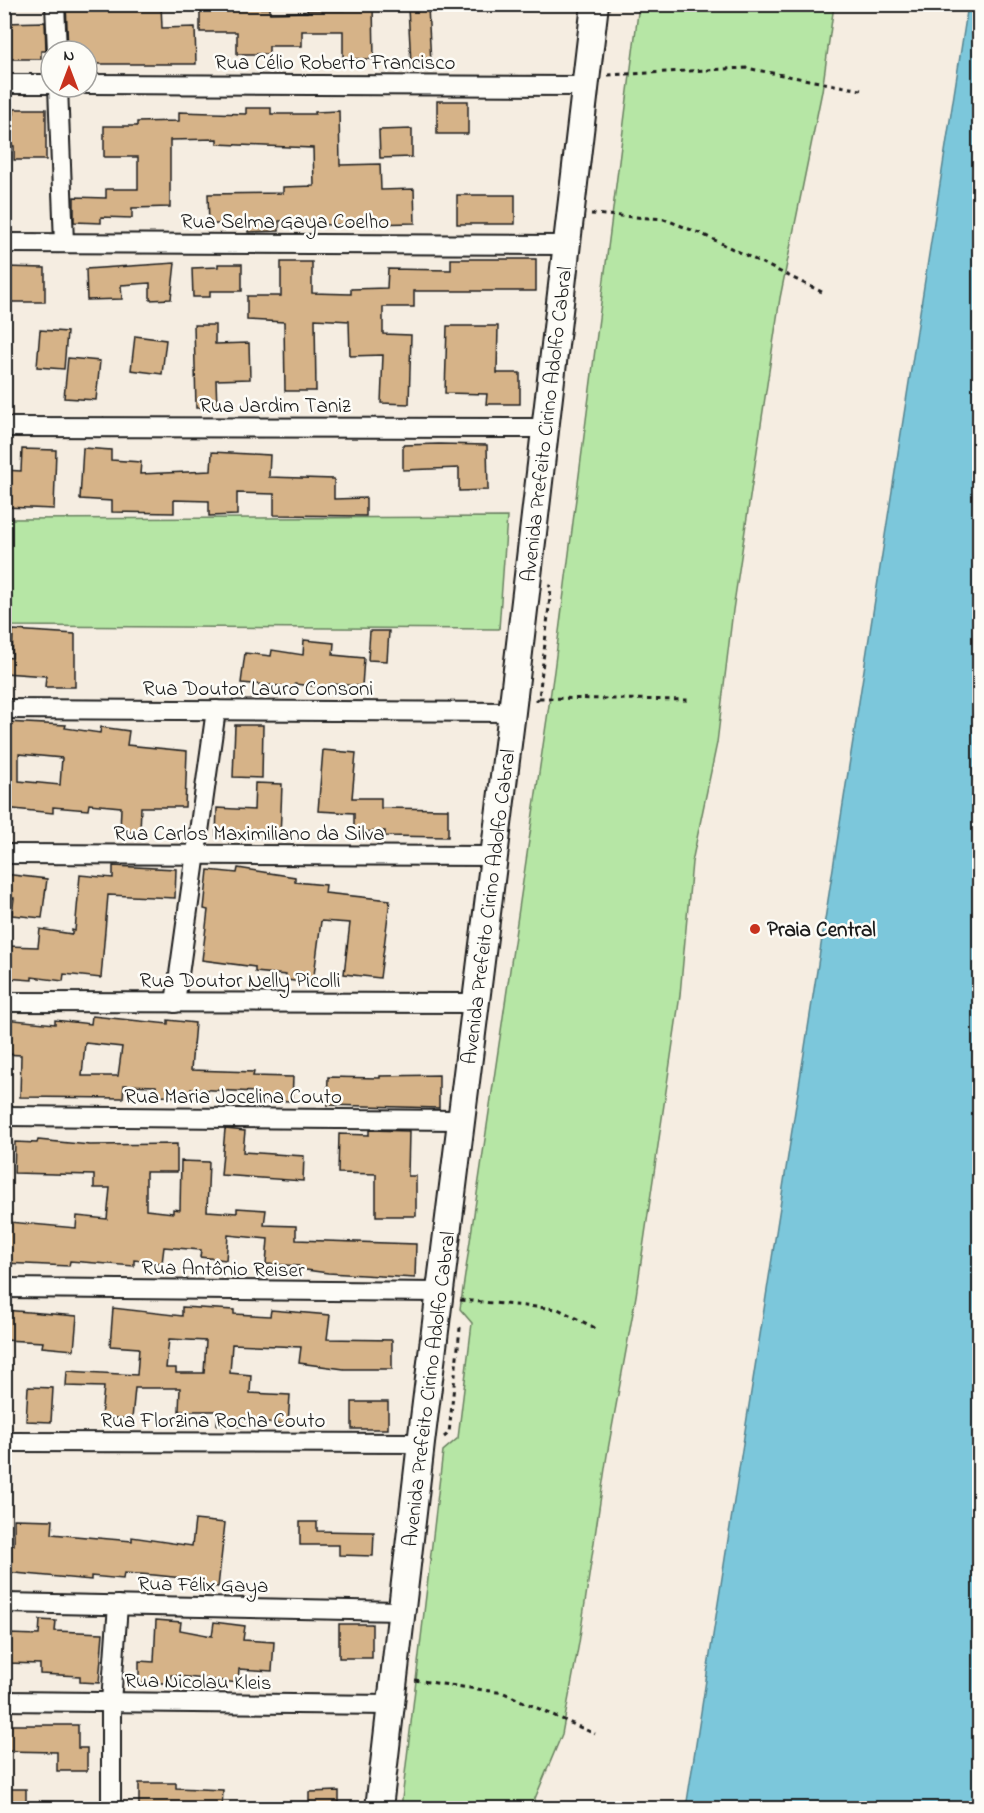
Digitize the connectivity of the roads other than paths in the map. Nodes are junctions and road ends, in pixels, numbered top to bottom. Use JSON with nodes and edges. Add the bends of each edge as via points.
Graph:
{"nodes":[{"id":1,"x":56,"y":4,"type":"edge"},
{"id":2,"x":595,"y":4,"type":"edge"},
{"id":3,"x":57,"y":39,"type":"edge"},
{"id":4,"x":591,"y":81,"type":"junction"},
{"id":5,"x":4,"y":84,"type":"edge"},
{"id":6,"x":39,"y":84,"type":"edge"},
{"id":7,"x":99,"y":84,"type":"edge"},
{"id":8,"x":58,"y":99,"type":"edge"},
{"id":9,"x":4,"y":243,"type":"edge"},
{"id":10,"x":64,"y":243,"type":"junction"},
{"id":11,"x":565,"y":245,"type":"junction"},
{"id":12,"x":4,"y":427,"type":"edge"},
{"id":13,"x":545,"y":428,"type":"junction"},
{"id":14,"x":4,"y":710,"type":"edge"},
{"id":15,"x":216,"y":710,"type":"junction"},
{"id":16,"x":512,"y":712,"type":"junction"},
{"id":17,"x":4,"y":854,"type":"edge"},
{"id":18,"x":196,"y":855,"type":"junction"},
{"id":19,"x":494,"y":856,"type":"junction"},
{"id":20,"x":4,"y":1002,"type":"edge"},
{"id":21,"x":175,"y":1003,"type":"junction"},
{"id":22,"x":476,"y":1003,"type":"junction"},
{"id":23,"x":4,"y":1116,"type":"edge"},
{"id":24,"x":461,"y":1120,"type":"junction"},
{"id":25,"x":4,"y":1288,"type":"edge"},
{"id":26,"x":446,"y":1296,"type":"junction"},
{"id":27,"x":4,"y":1442,"type":"edge"},
{"id":28,"x":421,"y":1443,"type":"junction"},
{"id":29,"x":4,"y":1603,"type":"edge"},
{"id":30,"x":118,"y":1605,"type":"junction"},
{"id":31,"x":401,"y":1611,"type":"junction"},
{"id":32,"x":4,"y":1701,"type":"edge"},
{"id":33,"x":111,"y":1702,"type":"junction"},
{"id":34,"x":391,"y":1705,"type":"junction"},
{"id":35,"x":111,"y":1809,"type":"edge"},
{"id":36,"x":379,"y":1809,"type":"edge"}],
"edges":[{"from":1,"to":3,"type":"street"},
{"from":2,"to":4,"type":"main road","name":"Avenida Prefeito Cirino Adolfo Cabral"},
{"from":4,"to":7,"type":"street","name":"Rua Célio Roberto Francisco"},
{"from":4,"to":11,"type":"main road","name":"Avenida Prefeito Cirino Adolfo Cabral"},
{"from":5,"to":6,"type":"street"},
{"from":8,"to":10,"type":"street"},
{"from":9,"to":10,"type":"street","name":"Rua Selma Gaya Coelho"},
{"from":10,"to":11,"type":"street","name":"Rua Selma Gaya Coelho"},
{"from":11,"to":13,"type":"main road","name":"Avenida Prefeito Cirino Adolfo Cabral"},
{"from":12,"to":13,"type":"street","name":"Rua Jardim Taniz"},
{"from":13,"to":16,"type":"main road","name":"Avenida Prefeito Cirino Adolfo Cabral"},
{"from":14,"to":15,"type":"street","name":"Rua Doutor Lauro Consoni"},
{"from":15,"to":16,"type":"street","name":"Rua Doutor Lauro Consoni"},
{"from":15,"to":18,"type":"street"},
{"from":16,"to":19,"type":"main road","name":"Avenida Prefeito Cirino Adolfo Cabral"},
{"from":17,"to":18,"type":"street","name":"Rua Carlos Maximiliano da Silva"},
{"from":18,"to":19,"type":"street","name":"Rua Carlos Maximiliano da Silva"},
{"from":18,"to":21,"type":"street"},
{"from":19,"to":22,"type":"main road","name":"Avenida Prefeito Cirino Adolfo Cabral"},
{"from":20,"to":21,"type":"street","name":"Rua Doutor Nelly Picolli"},
{"from":21,"to":22,"type":"street","name":"Rua Doutor Nelly Picolli"},
{"from":22,"to":24,"type":"main road","name":"Avenida Prefeito Cirino Adolfo Cabral"},
{"from":23,"to":24,"type":"street","name":"Rua Maria Jocelina Couto"},
{"from":24,"to":26,"type":"main road","name":"Avenida Prefeito Cirino Adolfo Cabral"},
{"from":25,"to":26,"type":"street","name":"Rua Antônio Reiser"},
{"from":26,"to":28,"type":"main road","name":"Avenida Prefeito Cirino Adolfo Cabral"},
{"from":27,"to":28,"type":"street","name":"Rua Florzina Rocha Couto"},
{"from":28,"to":31,"type":"main road","name":"Avenida Prefeito Cirino Adolfo Cabral"},
{"from":29,"to":30,"type":"street","name":"Rua Félix Gaya"},
{"from":30,"to":31,"type":"street","name":"Rua Félix Gaya"},
{"from":30,"to":33,"type":"street"},
{"from":31,"to":34,"type":"main road","name":"Avenida Prefeito Cirino Adolfo Cabral"},
{"from":32,"to":33,"type":"street","name":"Rua Nicolau Kleis"},
{"from":33,"to":34,"type":"street","name":"Rua Nicolau Kleis"},
{"from":33,"to":35,"type":"street"},
{"from":34,"to":36,"type":"main road","name":"Avenida Prefeito Cirino Adolfo Cabral"}]}
